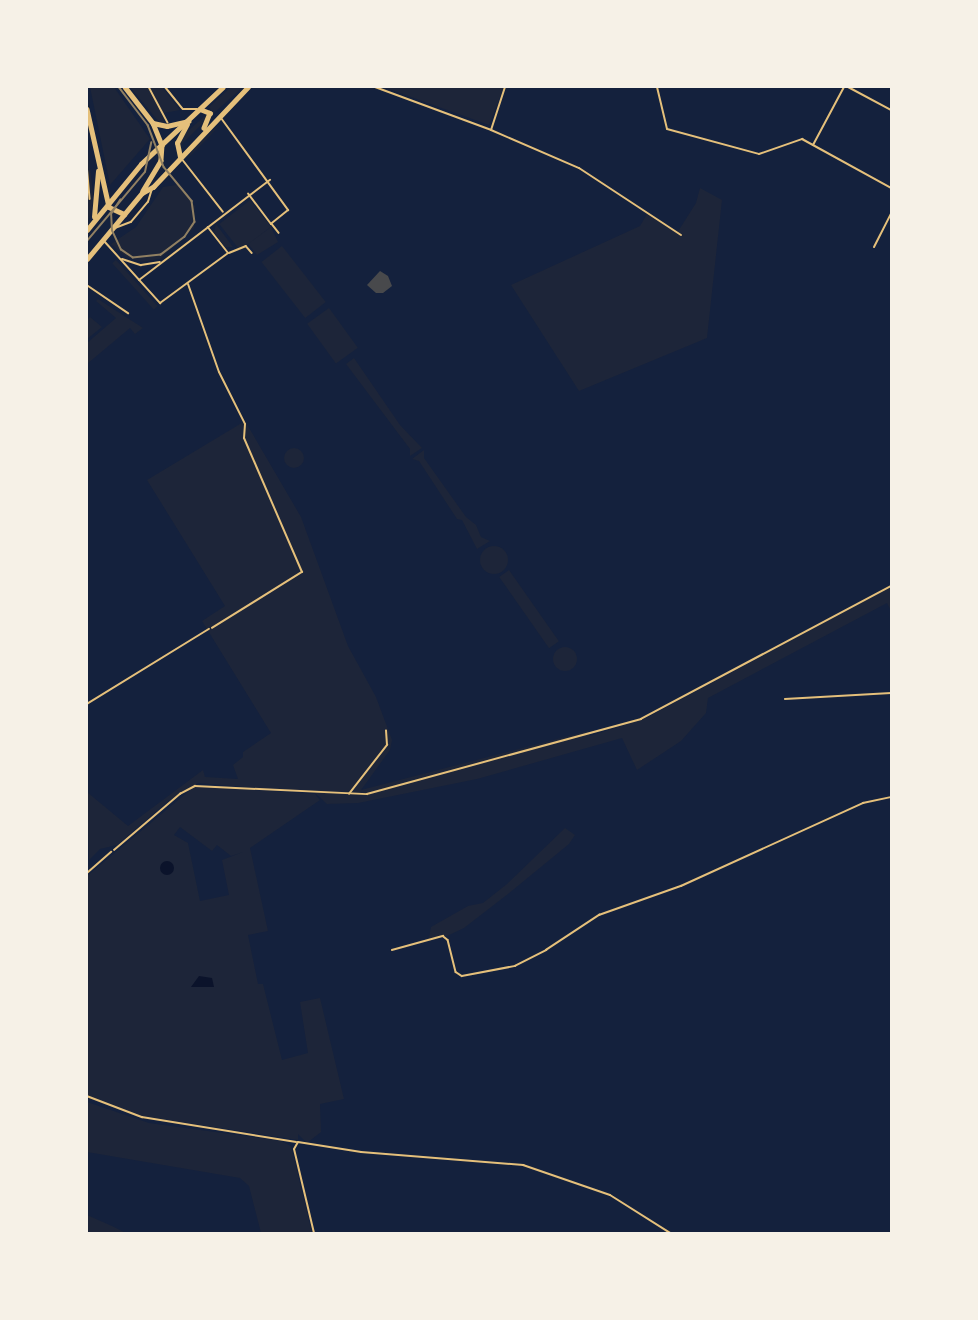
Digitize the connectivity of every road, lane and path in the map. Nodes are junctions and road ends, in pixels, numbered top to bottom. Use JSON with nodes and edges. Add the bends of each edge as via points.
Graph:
{"nodes":[{"id":1,"x":125,"y":87,"type":"edge"},
{"id":2,"x":149,"y":87,"type":"edge"},
{"id":3,"x":165,"y":87,"type":"edge"},
{"id":4,"x":248,"y":87,"type":"edge"},
{"id":5,"x":286,"y":87,"type":"edge"},
{"id":6,"x":294,"y":87,"type":"edge"},
{"id":7,"x":375,"y":87,"type":"edge"},
{"id":8,"x":505,"y":87,"type":"edge"},
{"id":9,"x":657,"y":87,"type":"edge"},
{"id":10,"x":846,"y":87,"type":"edge"},
{"id":11,"x":222,"y":88,"type":"edge"},
{"id":12,"x":87,"y":109,"type":"edge"},
{"id":13,"x":200,"y":109,"type":"junction"},
{"id":14,"x":891,"y":110,"type":"edge"},
{"id":15,"x":219,"y":115,"type":"junction"},
{"id":16,"x":188,"y":121,"type":"junction"},
{"id":17,"x":168,"y":122,"type":"dead end"},
{"id":18,"x":153,"y":123,"type":"junction"},
{"id":19,"x":491,"y":130,"type":"junction"},
{"id":20,"x":201,"y":133,"type":"junction"},
{"id":21,"x":162,"y":145,"type":"junction"},
{"id":22,"x":813,"y":145,"type":"junction"},
{"id":23,"x":180,"y":157,"type":"junction"},
{"id":24,"x":87,"y":164,"type":"edge"},
{"id":25,"x":98,"y":166,"type":"junction"},
{"id":26,"x":270,"y":180,"type":"junction"},
{"id":27,"x":153,"y":187,"type":"junction"},
{"id":28,"x":891,"y":188,"type":"edge"},
{"id":29,"x":142,"y":193,"type":"junction"},
{"id":30,"x":248,"y":194,"type":"junction"},
{"id":31,"x":108,"y":202,"type":"junction"},
{"id":32,"x":90,"y":207,"type":"dead end"},
{"id":33,"x":223,"y":212,"type":"junction"},
{"id":34,"x":891,"y":213,"type":"edge"},
{"id":35,"x":124,"y":214,"type":"junction"},
{"id":36,"x":93,"y":221,"type":"junction"},
{"id":37,"x":271,"y":224,"type":"junction"},
{"id":38,"x":208,"y":227,"type":"junction"},
{"id":39,"x":111,"y":228,"type":"junction"},
{"id":40,"x":87,"y":230,"type":"edge"},
{"id":41,"x":279,"y":233,"type":"dead end"},
{"id":42,"x":681,"y":235,"type":"dead end"},
{"id":43,"x":103,"y":238,"type":"junction"},
{"id":44,"x":874,"y":247,"type":"dead end"},
{"id":45,"x":228,"y":253,"type":"junction"},
{"id":46,"x":252,"y":253,"type":"dead end"},
{"id":47,"x":120,"y":257,"type":"junction"},
{"id":48,"x":87,"y":258,"type":"edge"},
{"id":49,"x":163,"y":261,"type":"junction"},
{"id":50,"x":139,"y":280,"type":"junction"},
{"id":51,"x":188,"y":284,"type":"junction"},
{"id":52,"x":87,"y":285,"type":"edge"},
{"id":53,"x":128,"y":313,"type":"dead end"},
{"id":54,"x":302,"y":572,"type":"joint"},
{"id":55,"x":891,"y":586,"type":"edge"},
{"id":56,"x":212,"y":628,"type":"joint"},
{"id":57,"x":891,"y":693,"type":"edge"},
{"id":58,"x":785,"y":699,"type":"dead end"},
{"id":59,"x":87,"y":704,"type":"edge"},
{"id":60,"x":386,"y":731,"type":"dead end"},
{"id":61,"x":349,"y":795,"type":"junction"},
{"id":62,"x":891,"y":797,"type":"edge"},
{"id":63,"x":111,"y":852,"type":"joint"},
{"id":64,"x":87,"y":873,"type":"edge"},
{"id":65,"x":392,"y":950,"type":"dead end"},
{"id":66,"x":87,"y":1096,"type":"edge"},
{"id":67,"x":297,"y":1143,"type":"junction"},
{"id":68,"x":314,"y":1233,"type":"edge"},
{"id":69,"x":670,"y":1233,"type":"edge"}],
"edges":[{"from":1,"to":18,"type":"main road"},
{"from":2,"to":17,"type":"path"},
{"from":3,"to":13,"type":"street","via":[[183,109]]},
{"from":4,"to":15,"type":"main road"},
{"from":5,"to":6,"type":"street"},
{"from":7,"to":19,"type":"street"},
{"from":8,"to":19,"type":"street"},
{"from":9,"to":22,"type":"street","via":[[663,125],[672,131],[759,154],[802,139]]},
{"from":10,"to":14,"type":"street"},
{"from":10,"to":22,"type":"street"},
{"from":11,"to":13,"type":"main road"},
{"from":12,"to":25,"type":"main road"},
{"from":13,"to":16,"type":"main road"},
{"from":13,"to":20,"type":"main road","via":[[210,113]]},
{"from":15,"to":20,"type":"main road"},
{"from":15,"to":26,"type":"street"},
{"from":16,"to":18,"type":"main road","via":[[167,126]]},
{"from":16,"to":21,"type":"main road"},
{"from":16,"to":23,"type":"main road","via":[[177,143]]},
{"from":18,"to":21,"type":"main road"},
{"from":19,"to":42,"type":"street","via":[[579,168]]},
{"from":20,"to":23,"type":"main road"},
{"from":21,"to":29,"type":"main road","via":[[159,165]]},
{"from":21,"to":31,"type":"main road"},
{"from":22,"to":28,"type":"street"},
{"from":23,"to":27,"type":"main road"},
{"from":23,"to":33,"type":"street"},
{"from":24,"to":32,"type":"path"},
{"from":25,"to":31,"type":"main road"},
{"from":25,"to":36,"type":"main road"},
{"from":26,"to":30,"type":"street"},
{"from":26,"to":37,"type":"street","via":[[288,207]]},
{"from":27,"to":29,"type":"main road"},
{"from":27,"to":39,"type":"lane","via":[[148,202],[131,222]]},
{"from":29,"to":35,"type":"main road"},
{"from":30,"to":33,"type":"street"},
{"from":30,"to":37,"type":"street"},
{"from":31,"to":35,"type":"main road","via":[[114,212]]},
{"from":31,"to":36,"type":"main road"},
{"from":33,"to":38,"type":"street"},
{"from":34,"to":44,"type":"street"},
{"from":35,"to":39,"type":"main road"},
{"from":36,"to":40,"type":"main road"},
{"from":37,"to":41,"type":"lane"},
{"from":38,"to":45,"type":"street"},
{"from":38,"to":49,"type":"street"},
{"from":39,"to":43,"type":"main road"},
{"from":43,"to":47,"type":"street"},
{"from":43,"to":48,"type":"main road"},
{"from":45,"to":46,"type":"lane","via":[[246,246]]},
{"from":45,"to":51,"type":"street"},
{"from":47,"to":49,"type":"street","via":[[141,265]]},
{"from":47,"to":50,"type":"street"},
{"from":49,"to":50,"type":"street"},
{"from":50,"to":51,"type":"street","via":[[160,303]]},
{"from":51,"to":54,"type":"street","via":[[219,372],[245,424],[244,438]]},
{"from":52,"to":53,"type":"lane"},
{"from":54,"to":56,"type":"lane"},
{"from":55,"to":61,"type":"path","via":[[641,719],[393,789]]},
{"from":56,"to":59,"type":"path"},
{"from":57,"to":58,"type":"path"},
{"from":60,"to":61,"type":"path","via":[[387,745]]},
{"from":61,"to":63,"type":"path","via":[[195,786]]},
{"from":62,"to":65,"type":"path","via":[[863,803],[681,886],[599,915],[546,951],[515,966],[462,976],[456,972],[448,940],[443,936]]},
{"from":63,"to":64,"type":"lane"},
{"from":66,"to":67,"type":"lane","via":[[142,1117]]},
{"from":67,"to":68,"type":"street","via":[[294,1149]]},
{"from":67,"to":69,"type":"street","via":[[524,1165],[610,1195]]}]}
